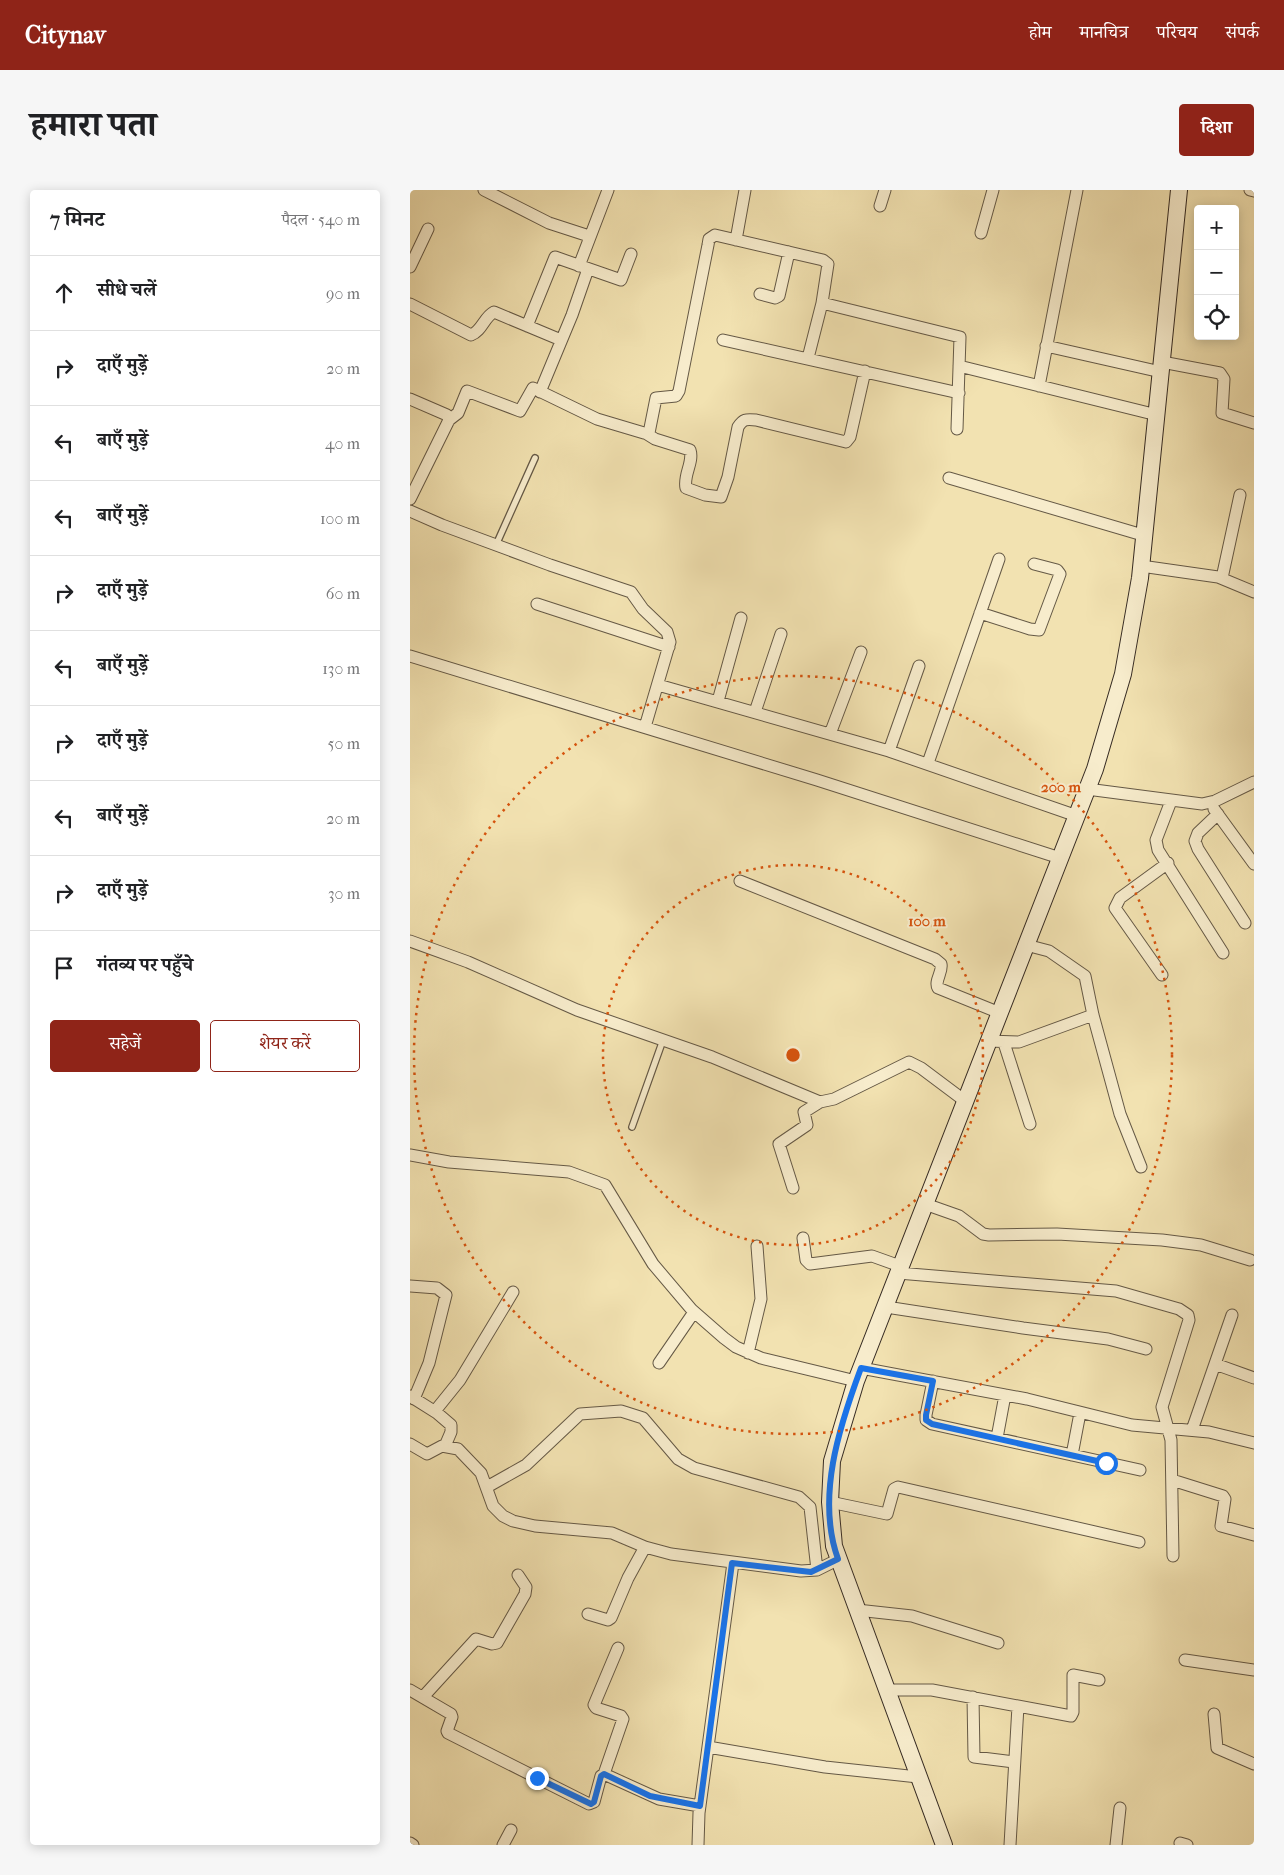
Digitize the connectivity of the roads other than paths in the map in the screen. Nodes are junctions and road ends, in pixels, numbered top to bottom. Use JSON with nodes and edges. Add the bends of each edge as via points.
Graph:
{"nodes":[{"id":1,"x":484,"y":190,"type":"edge"},
{"id":2,"x":608,"y":190,"type":"edge"},
{"id":3,"x":745,"y":190,"type":"edge"},
{"id":4,"x":884,"y":190,"type":"edge"},
{"id":5,"x":993,"y":190,"type":"edge"},
{"id":6,"x":1077,"y":190,"type":"edge"},
{"id":7,"x":1179,"y":190,"type":"edge"},
{"id":8,"x":1250,"y":190,"type":"edge"},
{"id":9,"x":1254,"y":191,"type":"edge"},
{"id":10,"x":880,"y":206,"type":"dead end"},
{"id":11,"x":428,"y":228,"type":"dead end"},
{"id":12,"x":981,"y":233,"type":"dead end"},
{"id":13,"x":589,"y":236,"type":"junction"},
{"id":14,"x":736,"y":240,"type":"junction"},
{"id":15,"x":789,"y":252,"type":"junction"},
{"id":16,"x":632,"y":254,"type":"dead end"},
{"id":17,"x":410,"y":266,"type":"edge"},
{"id":18,"x":583,"y":267,"type":"junction"},
{"id":19,"x":760,"y":294,"type":"dead end"},
{"id":20,"x":822,"y":303,"type":"junction"},
{"id":21,"x":410,"y":304,"type":"edge"},
{"id":22,"x":528,"y":326,"type":"junction"},
{"id":23,"x":561,"y":340,"type":"junction"},
{"id":24,"x":723,"y":340,"type":"dead end"},
{"id":25,"x":1046,"y":346,"type":"junction"},
{"id":26,"x":808,"y":358,"type":"junction"},
{"id":27,"x":959,"y":366,"type":"junction"},
{"id":28,"x":1156,"y":368,"type":"junction"},
{"id":29,"x":865,"y":371,"type":"junction"},
{"id":30,"x":1039,"y":386,"type":"junction"},
{"id":31,"x":540,"y":392,"type":"junction"},
{"id":32,"x":958,"y":393,"type":"junction"},
{"id":33,"x":410,"y":399,"type":"edge"},
{"id":34,"x":1148,"y":413,"type":"junction"},
{"id":35,"x":449,"y":420,"type":"junction"},
{"id":36,"x":1254,"y":423,"type":"edge"},
{"id":37,"x":957,"y":429,"type":"dead end"},
{"id":38,"x":647,"y":434,"type":"junction"},
{"id":39,"x":535,"y":458,"type":"dead end"},
{"id":40,"x":949,"y":478,"type":"dead end"},
{"id":41,"x":1240,"y":495,"type":"dead end"},
{"id":42,"x":410,"y":499,"type":"edge"},
{"id":43,"x":410,"y":511,"type":"edge"},
{"id":44,"x":1139,"y":534,"type":"junction"},
{"id":45,"x":496,"y":545,"type":"junction"},
{"id":46,"x":999,"y":559,"type":"dead end"},
{"id":47,"x":1034,"y":564,"type":"dead end"},
{"id":48,"x":1142,"y":566,"type":"junction"},
{"id":49,"x":1222,"y":578,"type":"junction"},
{"id":50,"x":1254,"y":592,"type":"edge"},
{"id":51,"x":537,"y":604,"type":"dead end"},
{"id":52,"x":980,"y":613,"type":"junction"},
{"id":53,"x":741,"y":618,"type":"dead end"},
{"id":54,"x":781,"y":634,"type":"dead end"},
{"id":55,"x":669,"y":647,"type":"junction"},
{"id":56,"x":861,"y":652,"type":"dead end"},
{"id":57,"x":410,"y":656,"type":"edge"},
{"id":58,"x":919,"y":666,"type":"dead end"},
{"id":59,"x":658,"y":685,"type":"junction"},
{"id":60,"x":718,"y":702,"type":"junction"},
{"id":61,"x":755,"y":712,"type":"junction"},
{"id":62,"x":645,"y":727,"type":"junction"},
{"id":63,"x":830,"y":734,"type":"junction"},
{"id":64,"x":890,"y":751,"type":"junction"},
{"id":65,"x":928,"y":763,"type":"junction"},
{"id":66,"x":1254,"y":782,"type":"edge"},
{"id":67,"x":1087,"y":789,"type":"junction"},
{"id":68,"x":1171,"y":801,"type":"junction"},
{"id":69,"x":1210,"y":803,"type":"junction"},
{"id":70,"x":1067,"y":812,"type":"junction"},
{"id":71,"x":1218,"y":814,"type":"junction"},
{"id":72,"x":1051,"y":855,"type":"junction"},
{"id":73,"x":1168,"y":863,"type":"junction"},
{"id":74,"x":1254,"y":864,"type":"edge"},
{"id":75,"x":740,"y":881,"type":"dead end"},
{"id":76,"x":1245,"y":923,"type":"dead end"},
{"id":77,"x":410,"y":941,"type":"edge"},
{"id":78,"x":1026,"y":945,"type":"junction"},
{"id":79,"x":1223,"y":953,"type":"dead end"},
{"id":80,"x":1162,"y":975,"type":"dead end"},
{"id":81,"x":992,"y":1010,"type":"junction"},
{"id":82,"x":1092,"y":1015,"type":"junction"},
{"id":83,"x":663,"y":1040,"type":"junction"},
{"id":84,"x":996,"y":1042,"type":"junction"},
{"id":85,"x":959,"y":1097,"type":"junction"},
{"id":86,"x":820,"y":1102,"type":"junction"},
{"id":87,"x":1030,"y":1124,"type":"dead end"},
{"id":88,"x":632,"y":1127,"type":"dead end"},
{"id":89,"x":410,"y":1155,"type":"edge"},
{"id":90,"x":1141,"y":1167,"type":"dead end"},
{"id":91,"x":793,"y":1188,"type":"dead end"},
{"id":92,"x":925,"y":1204,"type":"junction"},
{"id":93,"x":803,"y":1238,"type":"dead end"},
{"id":94,"x":757,"y":1246,"type":"dead end"},
{"id":95,"x":1250,"y":1260,"type":"dead end"},
{"id":96,"x":894,"y":1266,"type":"junction"},
{"id":97,"x":410,"y":1286,"type":"edge"},
{"id":98,"x":514,"y":1292,"type":"dead end"},
{"id":99,"x":886,"y":1306,"type":"junction"},
{"id":100,"x":694,"y":1312,"type":"junction"},
{"id":101,"x":1232,"y":1315,"type":"dead end"},
{"id":102,"x":1146,"y":1349,"type":"dead end"},
{"id":103,"x":748,"y":1353,"type":"junction"},
{"id":104,"x":659,"y":1363,"type":"dead end"},
{"id":105,"x":1215,"y":1364,"type":"junction"},
{"id":106,"x":853,"y":1377,"type":"junction"},
{"id":107,"x":1254,"y":1378,"type":"edge"},
{"id":108,"x":933,"y":1381,"type":"junction"},
{"id":109,"x":1005,"y":1395,"type":"junction"},
{"id":110,"x":412,"y":1398,"type":"edge"},
{"id":111,"x":435,"y":1411,"type":"junction"},
{"id":112,"x":1080,"y":1413,"type":"junction"},
{"id":113,"x":1167,"y":1428,"type":"junction"},
{"id":114,"x":1192,"y":1430,"type":"junction"},
{"id":115,"x":997,"y":1438,"type":"junction"},
{"id":116,"x":1254,"y":1443,"type":"edge"},
{"id":117,"x":410,"y":1444,"type":"edge"},
{"id":118,"x":445,"y":1446,"type":"junction"},
{"id":119,"x":1072,"y":1455,"type":"junction"},
{"id":120,"x":1140,"y":1470,"type":"dead end"},
{"id":121,"x":1172,"y":1480,"type":"junction"},
{"id":122,"x":487,"y":1488,"type":"junction"},
{"id":123,"x":830,"y":1502,"type":"junction"},
{"id":124,"x":1254,"y":1535,"type":"edge"},
{"id":125,"x":1139,"y":1542,"type":"dead end"},
{"id":126,"x":645,"y":1547,"type":"junction"},
{"id":127,"x":1173,"y":1556,"type":"dead end"},
{"id":128,"x":732,"y":1563,"type":"junction"},
{"id":129,"x":828,"y":1565,"type":"junction"},
{"id":130,"x":518,"y":1575,"type":"dead end"},
{"id":131,"x":857,"y":1610,"type":"junction"},
{"id":132,"x":588,"y":1614,"type":"dead end"},
{"id":133,"x":998,"y":1643,"type":"dead end"},
{"id":134,"x":618,"y":1648,"type":"dead end"},
{"id":135,"x":1185,"y":1660,"type":"dead end"},
{"id":136,"x":1254,"y":1670,"type":"edge"},
{"id":137,"x":1099,"y":1680,"type":"dead end"},
{"id":138,"x":410,"y":1690,"type":"edge"},
{"id":139,"x":886,"y":1690,"type":"junction"},
{"id":140,"x":973,"y":1697,"type":"junction"},
{"id":141,"x":423,"y":1698,"type":"junction"},
{"id":142,"x":1018,"y":1706,"type":"junction"},
{"id":143,"x":1214,"y":1714,"type":"dead end"},
{"id":144,"x":708,"y":1747,"type":"junction"},
{"id":145,"x":1014,"y":1762,"type":"junction"},
{"id":146,"x":1254,"y":1764,"type":"edge"},
{"id":147,"x":604,"y":1774,"type":"junction"},
{"id":148,"x":910,"y":1777,"type":"junction"},
{"id":149,"x":700,"y":1806,"type":"junction"},
{"id":150,"x":1120,"y":1808,"type":"dead end"},
{"id":151,"x":511,"y":1830,"type":"dead end"},
{"id":152,"x":503,"y":1845,"type":"edge"},
{"id":153,"x":698,"y":1845,"type":"edge"},
{"id":154,"x":944,"y":1845,"type":"edge"},
{"id":155,"x":1010,"y":1845,"type":"edge"},
{"id":156,"x":1116,"y":1845,"type":"edge"}],
"edges":[{"from":1,"to":13,"type":"street","via":[[549,222]]},
{"from":2,"to":13,"type":"street"},
{"from":3,"to":14,"type":"street"},
{"from":4,"to":10,"type":"street"},
{"from":5,"to":12,"type":"street"},
{"from":6,"to":25,"type":"street"},
{"from":7,"to":28,"type":"street"},
{"from":8,"to":9,"type":"street"},
{"from":11,"to":17,"type":"street"},
{"from":13,"to":18,"type":"street"},
{"from":14,"to":15,"type":"street"},
{"from":14,"to":38,"type":"street","via":[[715,235],[709,239],[679,391],[676,396],[656,398],[651,431]]},
{"from":15,"to":19,"type":"street","via":[[779,296]]},
{"from":15,"to":20,"type":"street","via":[[828,264]]},
{"from":16,"to":18,"type":"street","via":[[621,280]]},
{"from":18,"to":22,"type":"street","via":[[556,257]]},
{"from":18,"to":23,"type":"street"},
{"from":20,"to":26,"type":"street"},
{"from":20,"to":27,"type":"street","via":[[958,335],[961,340]]},
{"from":21,"to":22,"type":"street","via":[[472,335],[494,312]]},
{"from":22,"to":23,"type":"street"},
{"from":23,"to":31,"type":"street"},
{"from":24,"to":26,"type":"street"},
{"from":25,"to":28,"type":"street"},
{"from":25,"to":30,"type":"street"},
{"from":26,"to":29,"type":"street"},
{"from":27,"to":30,"type":"street"},
{"from":27,"to":32,"type":"street"},
{"from":28,"to":34,"type":"street"},
{"from":28,"to":36,"type":"street","via":[[1220,374],[1224,379],[1222,413]]},
{"from":29,"to":32,"type":"street"},
{"from":29,"to":38,"type":"street","via":[[850,437],[846,442],[756,420],[741,421],[721,497],[686,488],[692,456],[690,450]]},
{"from":30,"to":34,"type":"street"},
{"from":31,"to":35,"type":"street","via":[[531,389],[520,411],[467,390],[458,413]]},
{"from":31,"to":38,"type":"street","via":[[597,419]]},
{"from":32,"to":37,"type":"street"},
{"from":33,"to":35,"type":"street"},
{"from":34,"to":44,"type":"street"},
{"from":35,"to":42,"type":"street"},
{"from":39,"to":45,"type":"lane"},
{"from":40,"to":44,"type":"street"},
{"from":41,"to":49,"type":"street"},
{"from":43,"to":45,"type":"street"},
{"from":44,"to":48,"type":"street"},
{"from":45,"to":55,"type":"street","via":[[632,592],[643,610],[667,632]]},
{"from":46,"to":52,"type":"street"},
{"from":47,"to":52,"type":"street","via":[[1057,570],[1060,574],[1039,630]]},
{"from":48,"to":49,"type":"street"},
{"from":48,"to":67,"type":"street","via":[[1123,674]]},
{"from":49,"to":50,"type":"street"},
{"from":51,"to":55,"type":"street"},
{"from":52,"to":65,"type":"street"},
{"from":53,"to":60,"type":"street"},
{"from":54,"to":61,"type":"street"},
{"from":55,"to":59,"type":"street"},
{"from":56,"to":63,"type":"street"},
{"from":57,"to":62,"type":"street"},
{"from":58,"to":64,"type":"street"},
{"from":59,"to":60,"type":"street"},
{"from":59,"to":62,"type":"street"},
{"from":60,"to":61,"type":"street"},
{"from":61,"to":63,"type":"street"},
{"from":62,"to":72,"type":"street"},
{"from":63,"to":64,"type":"street"},
{"from":64,"to":65,"type":"street"},
{"from":65,"to":70,"type":"street"},
{"from":66,"to":69,"type":"street"},
{"from":67,"to":68,"type":"street"},
{"from":67,"to":70,"type":"street"},
{"from":68,"to":69,"type":"street"},
{"from":68,"to":73,"type":"street","via":[[1156,840],[1158,850]]},
{"from":69,"to":71,"type":"street"},
{"from":70,"to":72,"type":"street"},
{"from":71,"to":74,"type":"street"},
{"from":71,"to":76,"type":"street","via":[[1198,833],[1195,841]]},
{"from":72,"to":78,"type":"street"},
{"from":73,"to":79,"type":"street"},
{"from":73,"to":80,"type":"street","via":[[1120,898],[1115,908]]},
{"from":75,"to":81,"type":"street","via":[[935,958],[942,968],[936,984],[938,988]]},
{"from":77,"to":83,"type":"street","via":[[468,962],[577,1010]]},
{"from":78,"to":81,"type":"street"},
{"from":78,"to":82,"type":"street","via":[[1046,950],[1083,973]]},
{"from":81,"to":84,"type":"street"},
{"from":82,"to":84,"type":"street","via":[[1019,1042]]},
{"from":82,"to":90,"type":"street","via":[[1120,1114]]},
{"from":83,"to":86,"type":"street"},
{"from":83,"to":88,"type":"lane"},
{"from":84,"to":85,"type":"street"},
{"from":84,"to":87,"type":"street"},
{"from":85,"to":86,"type":"street","via":[[922,1068],[909,1062],[834,1099]]},
{"from":85,"to":92,"type":"street"},
{"from":86,"to":91,"type":"street","via":[[804,1112],[808,1125],[779,1144]]},
{"from":89,"to":100,"type":"street","via":[[449,1162],[569,1172],[606,1185],[653,1264]]},
{"from":92,"to":95,"type":"street","via":[[959,1216],[983,1234],[1162,1240],[1209,1248]]},
{"from":92,"to":96,"type":"street"},
{"from":93,"to":96,"type":"street","via":[[806,1260],[810,1264],[865,1256]]},
{"from":94,"to":103,"type":"street","via":[[761,1299]]},
{"from":96,"to":99,"type":"street"},
{"from":96,"to":113,"type":"street","via":[[1116,1291],[1185,1312],[1189,1320],[1162,1407]]},
{"from":97,"to":110,"type":"street","via":[[437,1288],[446,1295],[429,1364]]},
{"from":98,"to":111,"type":"street","via":[[460,1380]]},
{"from":99,"to":102,"type":"street","via":[[1108,1339]]},
{"from":99,"to":106,"type":"street"},
{"from":100,"to":103,"type":"street"},
{"from":100,"to":104,"type":"street"},
{"from":101,"to":105,"type":"street"},
{"from":103,"to":106,"type":"street"},
{"from":105,"to":107,"type":"street"},
{"from":105,"to":114,"type":"street"},
{"from":106,"to":108,"type":"street"},
{"from":106,"to":123,"type":"street","via":[[832,1460]]},
{"from":108,"to":109,"type":"street"},
{"from":108,"to":115,"type":"street","via":[[926,1415],[928,1422]]},
{"from":109,"to":112,"type":"street"},
{"from":109,"to":115,"type":"street"},
{"from":110,"to":111,"type":"street"},
{"from":111,"to":118,"type":"street","via":[[452,1428]]},
{"from":112,"to":113,"type":"street","via":[[1144,1427]]},
{"from":112,"to":119,"type":"street"},
{"from":113,"to":114,"type":"street"},
{"from":113,"to":121,"type":"street"},
{"from":114,"to":116,"type":"street"},
{"from":115,"to":119,"type":"street"},
{"from":117,"to":118,"type":"street","via":[[427,1454]]},
{"from":118,"to":122,"type":"street","via":[[458,1449],[471,1461]]},
{"from":119,"to":120,"type":"street"},
{"from":121,"to":124,"type":"street","via":[[1223,1496],[1221,1526]]},
{"from":121,"to":127,"type":"street"},
{"from":122,"to":126,"type":"street","via":[[493,1506],[513,1521],[612,1533]]},
{"from":122,"to":129,"type":"street","via":[[526,1465],[580,1414],[603,1411],[630,1413],[643,1418],[678,1459],[694,1468],[799,1497],[806,1502]]},
{"from":123,"to":125,"type":"street","via":[[887,1514],[894,1490],[898,1487]]},
{"from":123,"to":129,"type":"street","via":[[834,1546]]},
{"from":126,"to":128,"type":"street"},
{"from":126,"to":132,"type":"street","via":[[611,1618]]},
{"from":128,"to":129,"type":"street","via":[[801,1571]]},
{"from":128,"to":144,"type":"street"},
{"from":129,"to":131,"type":"street"},
{"from":130,"to":141,"type":"street","via":[[526,1587],[526,1594],[496,1643],[476,1639]]},
{"from":131,"to":133,"type":"street","via":[[912,1616]]},
{"from":131,"to":139,"type":"street"},
{"from":134,"to":147,"type":"street","via":[[594,1705],[623,1718]]},
{"from":135,"to":136,"type":"street"},
{"from":137,"to":142,"type":"street","via":[[1073,1675],[1074,1710],[1071,1716]]},
{"from":138,"to":141,"type":"street"},
{"from":139,"to":140,"type":"street","via":[[918,1689]]},
{"from":139,"to":148,"type":"street"},
{"from":140,"to":142,"type":"street"},
{"from":140,"to":145,"type":"street","via":[[974,1757]]},
{"from":141,"to":147,"type":"street","via":[[452,1716],[448,1733],[589,1804],[594,1802]]},
{"from":142,"to":145,"type":"street"},
{"from":143,"to":146,"type":"street","via":[[1216,1748]]},
{"from":144,"to":148,"type":"street","via":[[825,1767]]},
{"from":144,"to":149,"type":"street"},
{"from":145,"to":155,"type":"street"},
{"from":147,"to":149,"type":"street","via":[[650,1796]]},
{"from":148,"to":154,"type":"street"},
{"from":149,"to":153,"type":"street"},
{"from":150,"to":156,"type":"street"},
{"from":151,"to":152,"type":"street"}]}
